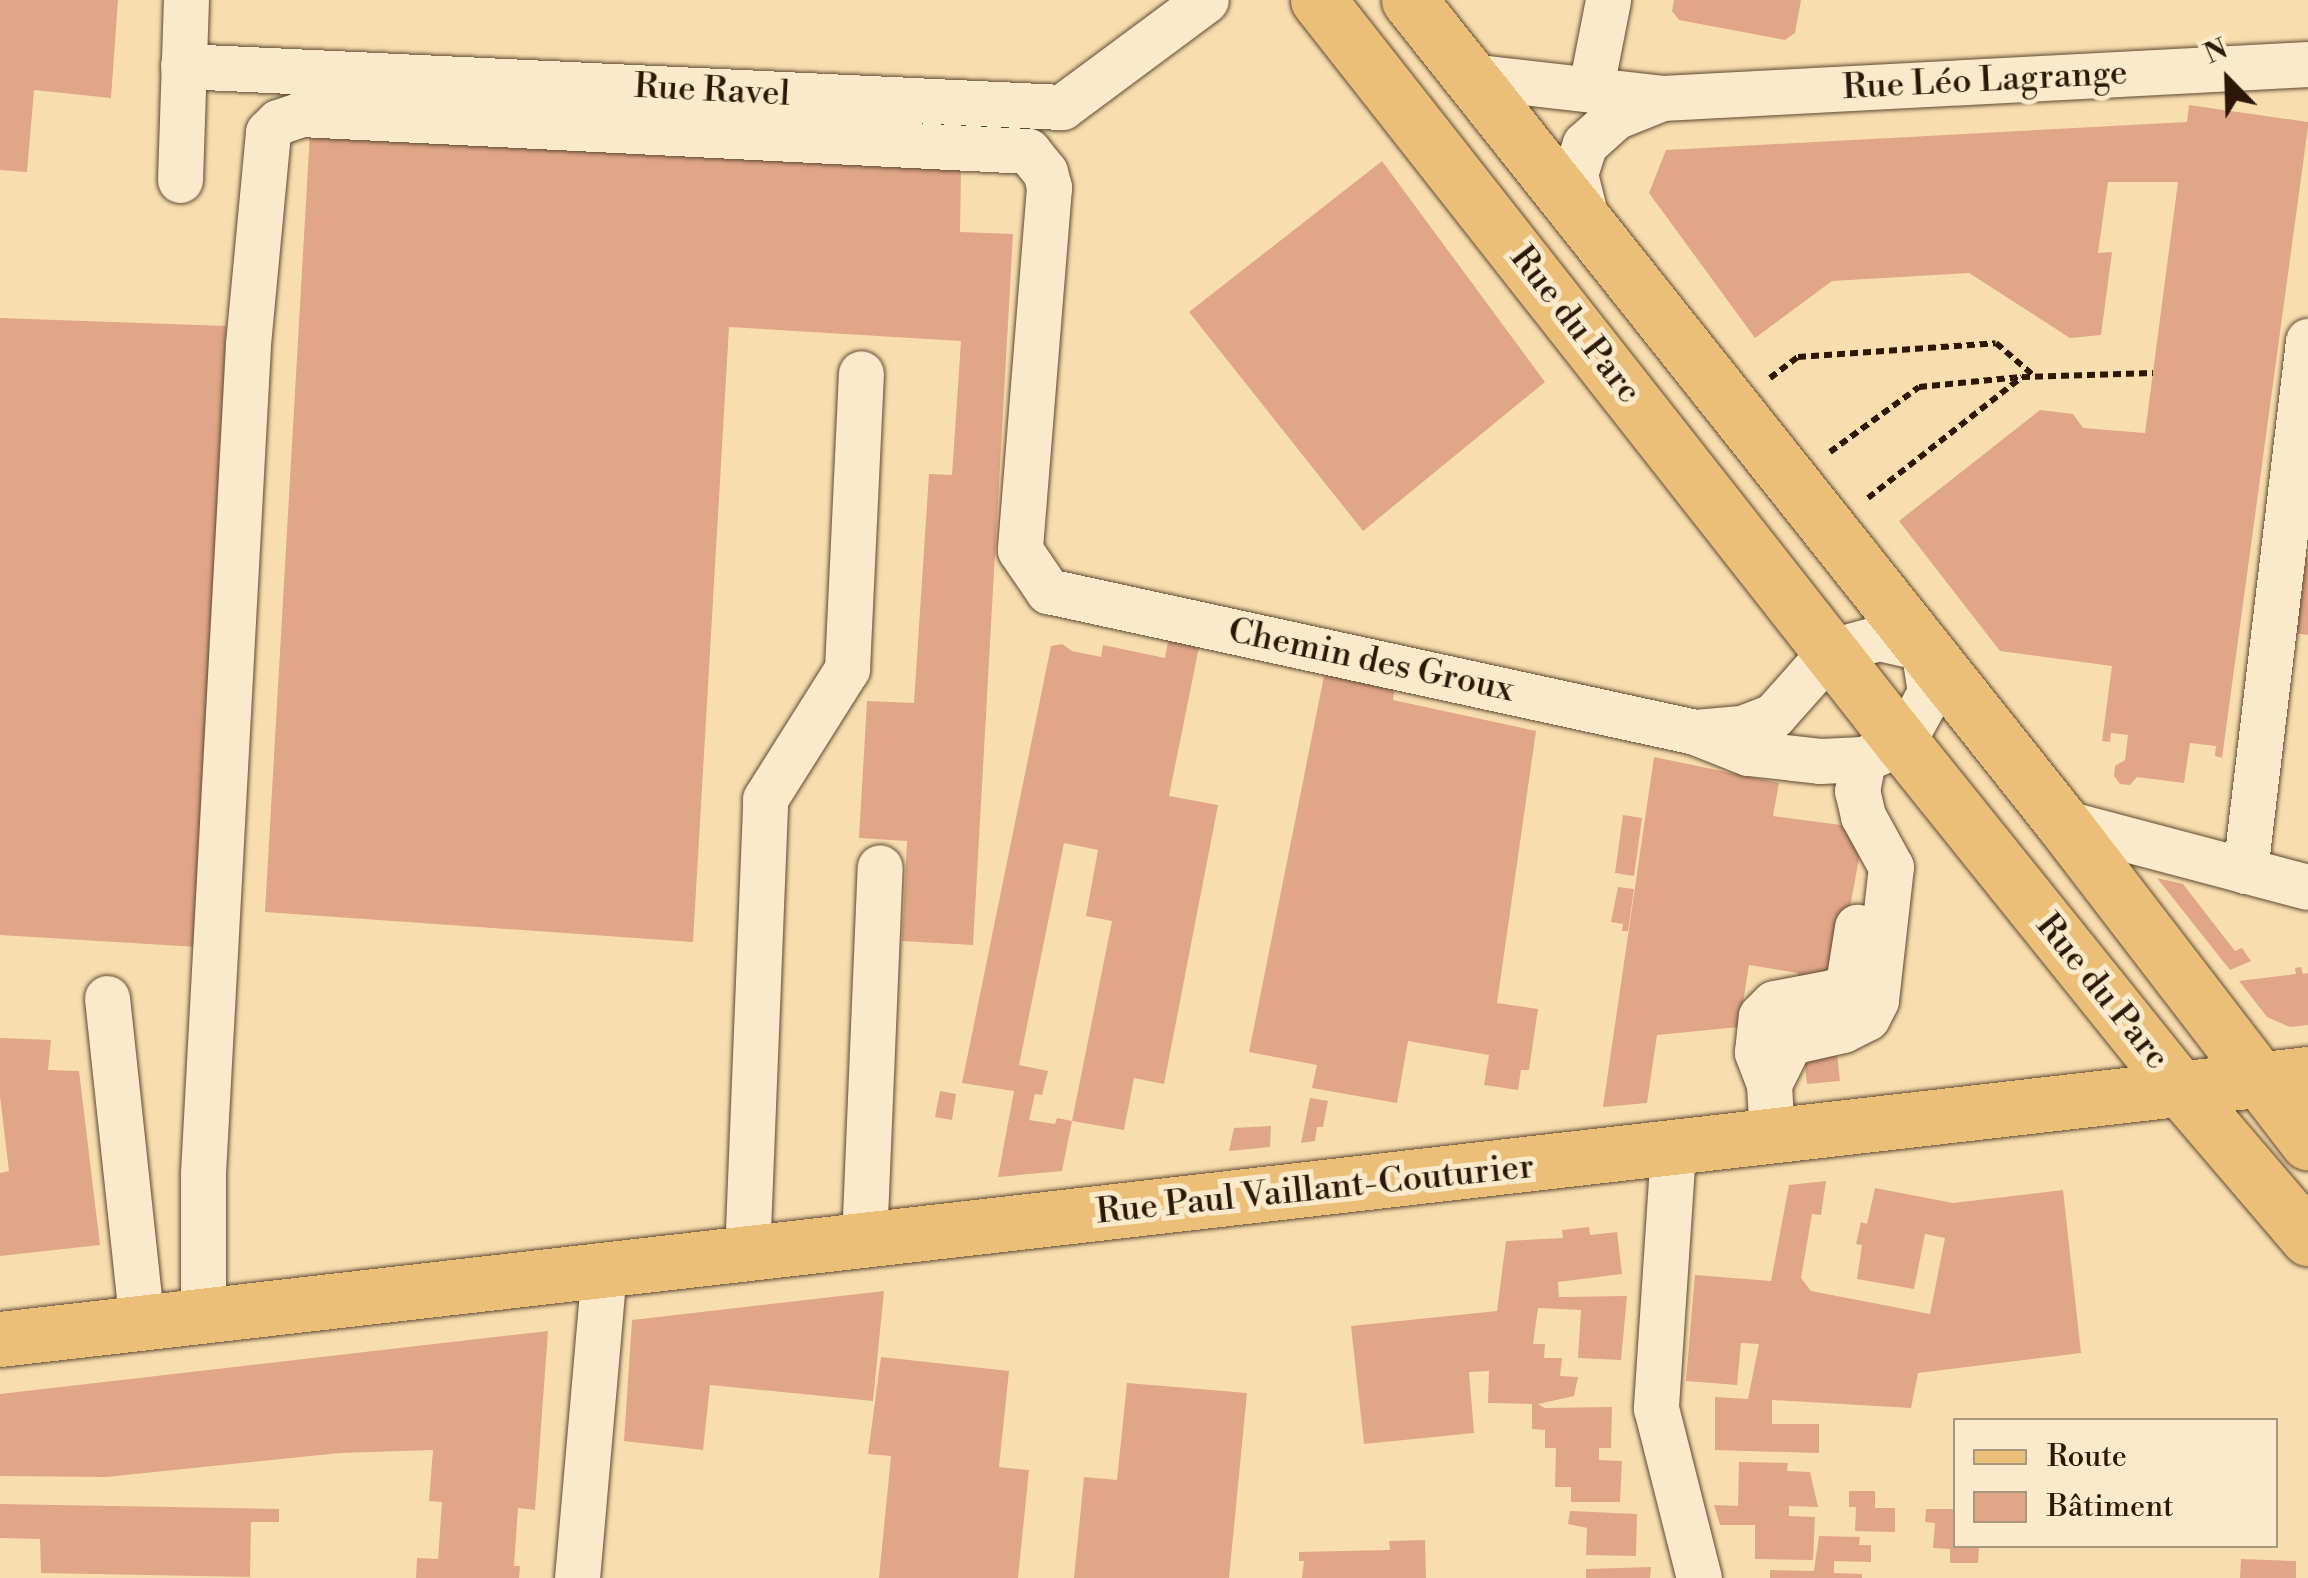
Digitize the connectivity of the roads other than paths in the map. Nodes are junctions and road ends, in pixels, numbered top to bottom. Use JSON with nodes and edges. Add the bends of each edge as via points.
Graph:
{"nodes":[{"id":1,"x":186,"y":0,"type":"edge"},
{"id":2,"x":1206,"y":0,"type":"edge"},
{"id":3,"x":1318,"y":0,"type":"edge"},
{"id":4,"x":1409,"y":0,"type":"edge"},
{"id":5,"x":1608,"y":0,"type":"edge"},
{"id":6,"x":2308,"y":64,"type":"edge"},
{"id":7,"x":184,"y":66,"type":"junction"},
{"id":8,"x":1470,"y":76,"type":"junction"},
{"id":9,"x":1591,"y":87,"type":"junction"},
{"id":10,"x":1662,"y":98,"type":"junction"},
{"id":11,"x":180,"y":180,"type":"dead end"},
{"id":12,"x":1588,"y":226,"type":"junction"},
{"id":13,"x":2308,"y":341,"type":"edge"},
{"id":14,"x":862,"y":373,"type":"dead end"},
{"id":15,"x":1923,"y":648,"type":"junction"},
{"id":16,"x":1831,"y":651,"type":"junction"},
{"id":17,"x":1794,"y":698,"type":"junction"},
{"id":18,"x":1694,"y":732,"type":"junction"},
{"id":19,"x":1862,"y":754,"type":"junction"},
{"id":20,"x":2062,"y":822,"type":"junction"},
{"id":21,"x":880,"y":867,"type":"dead end"},
{"id":22,"x":2245,"y":870,"type":"junction"},
{"id":23,"x":2308,"y":887,"type":"edge"},
{"id":24,"x":107,"y":998,"type":"dead end"},
{"id":25,"x":2282,"y":1077,"type":"edge"},
{"id":26,"x":2179,"y":1087,"type":"junction"},
{"id":27,"x":1772,"y":1138,"type":"junction"},
{"id":28,"x":2308,"y":1143,"type":"edge"},
{"id":29,"x":1673,"y":1150,"type":"junction"},
{"id":30,"x":2308,"y":1238,"type":"edge"},
{"id":31,"x":864,"y":1242,"type":"junction"},
{"id":32,"x":747,"y":1254,"type":"junction"},
{"id":33,"x":604,"y":1271,"type":"junction"},
{"id":34,"x":203,"y":1316,"type":"junction"},
{"id":35,"x":142,"y":1323,"type":"junction"},
{"id":36,"x":0,"y":1338,"type":"edge"},
{"id":37,"x":577,"y":1578,"type":"edge"},
{"id":38,"x":1700,"y":1578,"type":"edge"}],
"edges":[{"from":1,"to":7,"type":"street"},
{"from":2,"to":7,"type":"street","name":"Rue Ravel","via":[[1062,107]]},
{"from":3,"to":16,"type":"main road","name":"Rue du Parc"},
{"from":4,"to":8,"type":"main road","name":"Rue du Parc"},
{"from":5,"to":9,"type":"street"},
{"from":6,"to":10,"type":"street","name":"Rue Léo Lagrange"},
{"from":7,"to":11,"type":"street"},
{"from":8,"to":9,"type":"street"},
{"from":8,"to":12,"type":"main road","name":"Rue du Parc"},
{"from":9,"to":10,"type":"street"},
{"from":10,"to":12,"type":"street","via":[[1615,117],[1585,144],[1575,174]]},
{"from":12,"to":15,"type":"main road","name":"Rue du Parc"},
{"from":13,"to":22,"type":"street"},
{"from":14,"to":32,"type":"street","via":[[847,670],[765,799]]},
{"from":15,"to":16,"type":"street","via":[[1879,638]]},
{"from":15,"to":19,"type":"street","via":[[1930,692]]},
{"from":15,"to":20,"type":"main road","name":"Rue du Parc"},
{"from":16,"to":17,"type":"street","name":"Chemin des Groux"},
{"from":16,"to":19,"type":"main road","name":"Rue du Parc"},
{"from":17,"to":18,"type":"street","name":"Chemin des Groux","via":[[1773,716],[1741,728]]},
{"from":17,"to":19,"type":"street","via":[[1790,724],[1798,742]]},
{"from":18,"to":19,"type":"street","name":"Chemin des Groux","via":[[1748,753]]},
{"from":18,"to":34,"type":"street","name":"Chemin des Groux","via":[[1048,591],[1020,550],[1048,188],[1028,151],[301,114],[278,122],[268,132],[248,344],[203,1173]]},
{"from":19,"to":26,"type":"main road","name":"Rue du Parc"},
{"from":19,"to":27,"type":"street","via":[[1857,791],[1891,866],[1876,1000],[1867,1018],[1843,1030],[1790,1042],[1770,1084]]},
{"from":20,"to":22,"type":"street"},
{"from":20,"to":25,"type":"main road","name":"Rue du Parc"},
{"from":21,"to":31,"type":"street"},
{"from":22,"to":23,"type":"street"},
{"from":24,"to":35,"type":"street"},
{"from":25,"to":26,"type":"main road","name":"Rue Paul Vaillant-Couturier"},
{"from":25,"to":28,"type":"main road","name":"Rue du Parc"},
{"from":26,"to":27,"type":"main road","name":"Rue Paul Vaillant-Couturier"},
{"from":26,"to":30,"type":"main road","name":"Rue du Parc"},
{"from":27,"to":29,"type":"main road","name":"Rue Paul Vaillant-Couturier"},
{"from":29,"to":31,"type":"main road","name":"Rue Paul Vaillant-Couturier"},
{"from":29,"to":38,"type":"street","via":[[1656,1408]]},
{"from":31,"to":32,"type":"main road","name":"Rue Paul Vaillant-Couturier"},
{"from":32,"to":33,"type":"main road","name":"Rue Paul Vaillant-Couturier"},
{"from":33,"to":34,"type":"main road","name":"Rue Paul Vaillant-Couturier"},
{"from":33,"to":37,"type":"street"},
{"from":34,"to":35,"type":"main road","name":"Rue Paul Vaillant-Couturier"},
{"from":35,"to":36,"type":"main road","name":"Rue Paul Vaillant-Couturier"}]}
